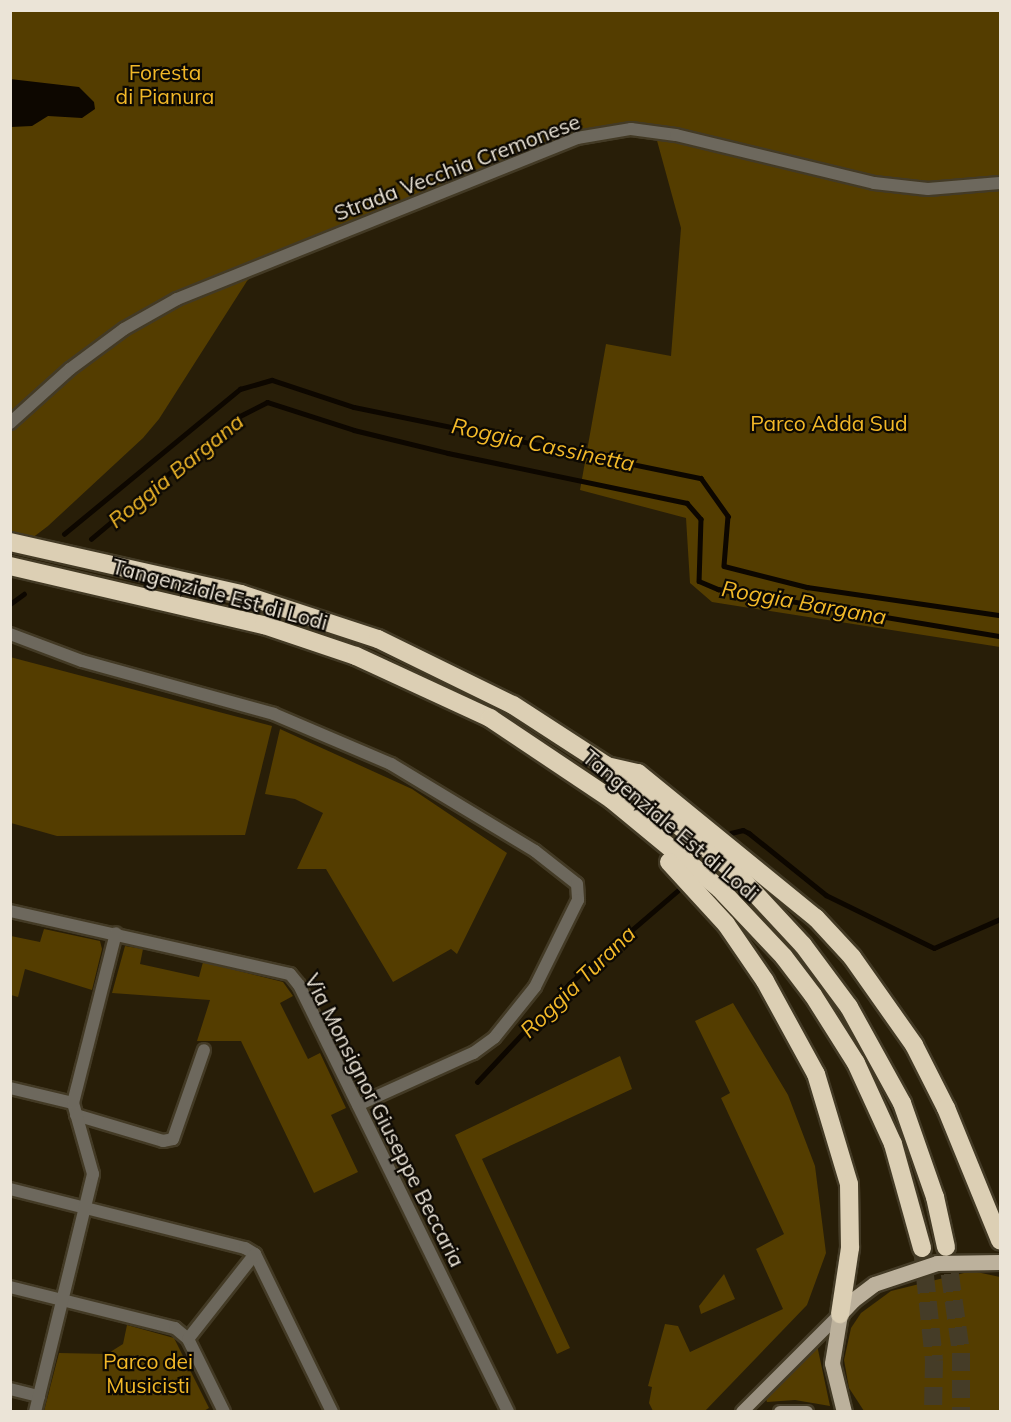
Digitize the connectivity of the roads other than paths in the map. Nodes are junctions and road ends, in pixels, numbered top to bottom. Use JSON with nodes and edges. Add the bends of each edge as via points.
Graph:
{"nodes":[{"id":1,"x":1000,"y":183,"type":"edge"},
{"id":2,"x":10,"y":423,"type":"edge"},
{"id":3,"x":10,"y":542,"type":"edge"},
{"id":4,"x":10,"y":566,"type":"edge"},
{"id":5,"x":10,"y":634,"type":"edge"},
{"id":6,"x":607,"y":766,"type":"junction"},
{"id":7,"x":611,"y":799,"type":"junction"},
{"id":8,"x":10,"y":911,"type":"edge"},
{"id":9,"x":116,"y":933,"type":"junction"},
{"id":10,"x":204,"y":1050,"type":"dead end"},
{"id":11,"x":10,"y":1088,"type":"edge"},
{"id":12,"x":358,"y":1105,"type":"junction"},
{"id":13,"x":74,"y":1109,"type":"junction"},
{"id":14,"x":10,"y":1189,"type":"edge"},
{"id":15,"x":86,"y":1206,"type":"junction"},
{"id":16,"x":1000,"y":1240,"type":"edge"},
{"id":17,"x":946,"y":1247,"type":"tunnel mouth"},
{"id":18,"x":922,"y":1248,"type":"tunnel mouth"},
{"id":19,"x":255,"y":1254,"type":"junction"},
{"id":20,"x":1000,"y":1262,"type":"edge"},
{"id":21,"x":10,"y":1287,"type":"edge"},
{"id":22,"x":63,"y":1299,"type":"junction"},
{"id":23,"x":840,"y":1314,"type":"junction"},
{"id":24,"x":188,"y":1339,"type":"junction"},
{"id":25,"x":10,"y":1389,"type":"edge"},
{"id":26,"x":39,"y":1396,"type":"junction"},
{"id":27,"x":35,"y":1412,"type":"edge"},
{"id":28,"x":224,"y":1412,"type":"edge"},
{"id":29,"x":332,"y":1412,"type":"edge"},
{"id":30,"x":508,"y":1412,"type":"edge"},
{"id":31,"x":742,"y":1412,"type":"edge"},
{"id":32,"x":780,"y":1412,"type":"edge"},
{"id":33,"x":807,"y":1412,"type":"edge"},
{"id":34,"x":844,"y":1412,"type":"edge"}],
"edges":[{"from":1,"to":2,"type":"street","name":"Strada Vecchia Cremonese","via":[[928,189],[874,183],[675,135],[631,129],[577,138],[177,299],[124,329]]},
{"from":3,"to":6,"type":"highway","name":"Tangenziale Est di Lodi","via":[[241,594],[378,639],[513,705]]},
{"from":4,"to":7,"type":"highway","name":"Tangenziale Est di Lodi","via":[[264,625],[356,656],[490,718]]},
{"from":5,"to":12,"type":"street","via":[[82,661],[274,714],[391,764],[535,851],[577,884],[578,900],[535,987],[494,1038],[473,1053]]},
{"from":6,"to":16,"type":"highway","via":[[638,773],[816,918],[852,957],[915,1046],[946,1108]]},
{"from":6,"to":17,"type":"highway","name":"Tangenziale Est di Lodi","via":[[737,874],[803,945],[849,1007],[902,1103],[935,1197]]},
{"from":7,"to":18,"type":"highway","name":"Tangenziale Est di Lodi","via":[[720,889],[784,957],[813,995],[856,1063],[893,1143]]},
{"from":7,"to":23,"type":"highway","via":[[629,826],[685,877],[726,924],[765,981],[816,1074],[849,1184],[850,1248]]},
{"from":8,"to":9,"type":"street","name":"Via Monsignor Giuseppe Beccaria"},
{"from":9,"to":12,"type":"street","name":"Via Monsignor Giuseppe Beccaria","via":[[290,974]]},
{"from":9,"to":13,"type":"street"},
{"from":10,"to":13,"type":"street","via":[[173,1139],[163,1141]]},
{"from":11,"to":13,"type":"street"},
{"from":12,"to":30,"type":"street","name":"Via Monsignor Giuseppe Beccaria"},
{"from":13,"to":15,"type":"street","via":[[93,1174]]},
{"from":14,"to":15,"type":"street"},
{"from":15,"to":19,"type":"street","via":[[245,1248]]},
{"from":15,"to":22,"type":"street"},
{"from":19,"to":24,"type":"street"},
{"from":19,"to":29,"type":"street"},
{"from":20,"to":23,"type":"main road","via":[[937,1263],[899,1274],[874,1284]]},
{"from":21,"to":22,"type":"street"},
{"from":22,"to":24,"type":"street","via":[[175,1328]]},
{"from":22,"to":26,"type":"street"},
{"from":23,"to":31,"type":"street"},
{"from":23,"to":34,"type":"main road","via":[[832,1363]]},
{"from":24,"to":28,"type":"street"},
{"from":25,"to":26,"type":"street"},
{"from":26,"to":27,"type":"street"},
{"from":32,"to":33,"type":"street"}]}
